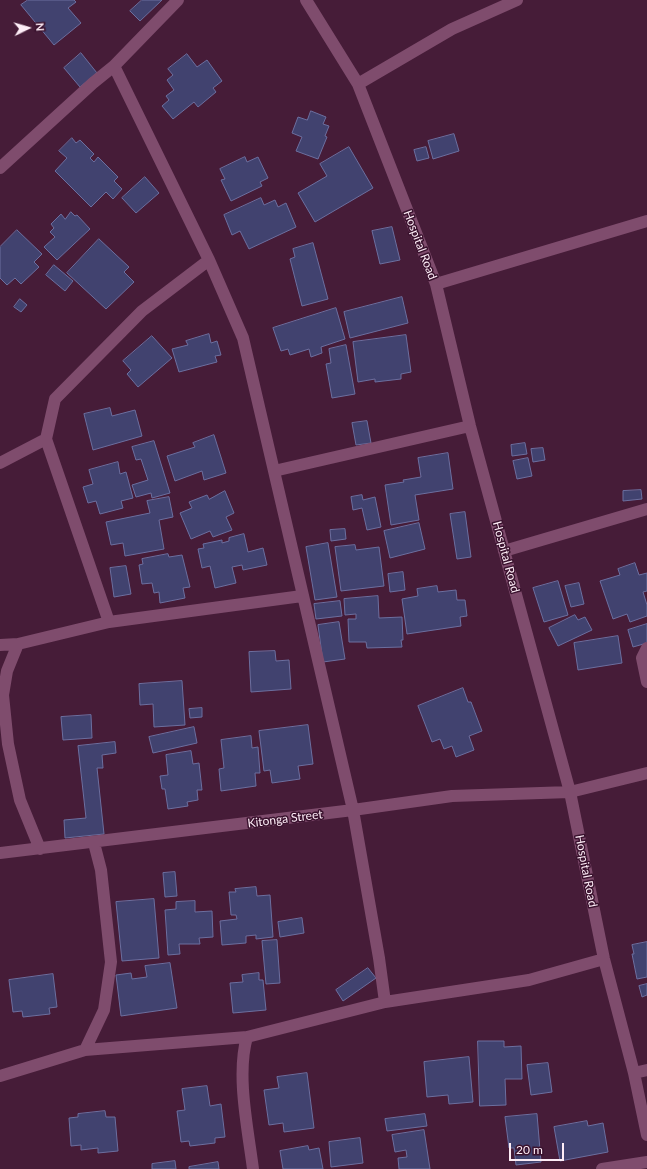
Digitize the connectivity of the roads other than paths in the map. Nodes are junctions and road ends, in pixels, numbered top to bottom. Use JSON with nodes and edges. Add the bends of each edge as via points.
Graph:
{"nodes":[{"id":1,"x":178,"y":0,"type":"edge"},
{"id":2,"x":306,"y":0,"type":"edge"},
{"id":3,"x":517,"y":0,"type":"edge"},
{"id":4,"x":114,"y":66,"type":"junction"},
{"id":5,"x":358,"y":84,"type":"junction"},
{"id":6,"x":0,"y":168,"type":"edge"},
{"id":7,"x":647,"y":221,"type":"edge"},
{"id":8,"x":209,"y":260,"type":"junction"},
{"id":9,"x":436,"y":284,"type":"junction"},
{"id":10,"x":470,"y":426,"type":"junction"},
{"id":11,"x":46,"y":439,"type":"junction"},
{"id":12,"x":0,"y":463,"type":"edge"},
{"id":13,"x":274,"y":471,"type":"junction"},
{"id":14,"x":647,"y":509,"type":"edge"},
{"id":15,"x":504,"y":551,"type":"junction"},
{"id":16,"x":302,"y":596,"type":"junction"},
{"id":17,"x":109,"y":622,"type":"junction"},
{"id":18,"x":18,"y":644,"type":"junction"},
{"id":19,"x":0,"y":645,"type":"edge"},
{"id":20,"x":647,"y":648,"type":"edge"},
{"id":21,"x":647,"y":682,"type":"edge"},
{"id":22,"x":647,"y":774,"type":"edge"},
{"id":23,"x":570,"y":792,"type":"junction"},
{"id":24,"x":353,"y":810,"type":"junction"},
{"id":25,"x":94,"y":843,"type":"junction"},
{"id":26,"x":40,"y":849,"type":"junction"},
{"id":27,"x":0,"y":853,"type":"edge"},
{"id":28,"x":604,"y":959,"type":"junction"},
{"id":29,"x":385,"y":1002,"type":"junction"},
{"id":30,"x":248,"y":1037,"type":"junction"},
{"id":31,"x":85,"y":1050,"type":"junction"},
{"id":32,"x":647,"y":1070,"type":"edge"},
{"id":33,"x":634,"y":1074,"type":"junction"},
{"id":34,"x":0,"y":1076,"type":"edge"},
{"id":35,"x":647,"y":1135,"type":"edge"},
{"id":36,"x":647,"y":1162,"type":"edge"},
{"id":37,"x":253,"y":1169,"type":"edge"},
{"id":38,"x":602,"y":1169,"type":"edge"}],
"edges":[{"from":1,"to":4,"type":"street"},
{"from":2,"to":5,"type":"street","name":"Hospital Road"},
{"from":3,"to":5,"type":"street","via":[[452,29]]},
{"from":4,"to":6,"type":"street","via":[[92,83]]},
{"from":4,"to":8,"type":"street"},
{"from":5,"to":9,"type":"street","name":"Hospital Road"},
{"from":7,"to":9,"type":"street"},
{"from":8,"to":11,"type":"street","via":[[142,312],[55,399]]},
{"from":8,"to":13,"type":"street","via":[[243,338]]},
{"from":9,"to":10,"type":"street","name":"Hospital Road"},
{"from":10,"to":13,"type":"street"},
{"from":10,"to":15,"type":"street","name":"Hospital Road"},
{"from":11,"to":12,"type":"street"},
{"from":11,"to":17,"type":"street"},
{"from":13,"to":16,"type":"street"},
{"from":14,"to":15,"type":"street"},
{"from":15,"to":23,"type":"street","name":"Hospital Road"},
{"from":16,"to":17,"type":"street"},
{"from":16,"to":24,"type":"street"},
{"from":17,"to":18,"type":"street"},
{"from":18,"to":19,"type":"street"},
{"from":18,"to":26,"type":"street","via":[[7,671],[4,695],[8,744],[20,800]]},
{"from":20,"to":21,"type":"street","via":[[642,658]]},
{"from":22,"to":23,"type":"street","name":"Kitonga Street"},
{"from":23,"to":24,"type":"street","name":"Kitonga Street","via":[[452,796]]},
{"from":23,"to":28,"type":"street","name":"Hospital Road"},
{"from":24,"to":25,"type":"street","name":"Kitonga Street"},
{"from":24,"to":29,"type":"street"},
{"from":25,"to":26,"type":"street","name":"Kitonga Street"},
{"from":25,"to":31,"type":"street","via":[[101,870],[111,962],[104,1010]]},
{"from":26,"to":27,"type":"street","name":"Kitonga Street"},
{"from":28,"to":29,"type":"street","via":[[528,980]]},
{"from":28,"to":33,"type":"street","name":"Hospital Road"},
{"from":29,"to":30,"type":"street"},
{"from":30,"to":31,"type":"street"},
{"from":30,"to":37,"type":"street","via":[[242,1053]]},
{"from":31,"to":34,"type":"street"},
{"from":32,"to":33,"type":"street"},
{"from":33,"to":35,"type":"street","name":"Hospital Road"},
{"from":36,"to":38,"type":"street"}]}
